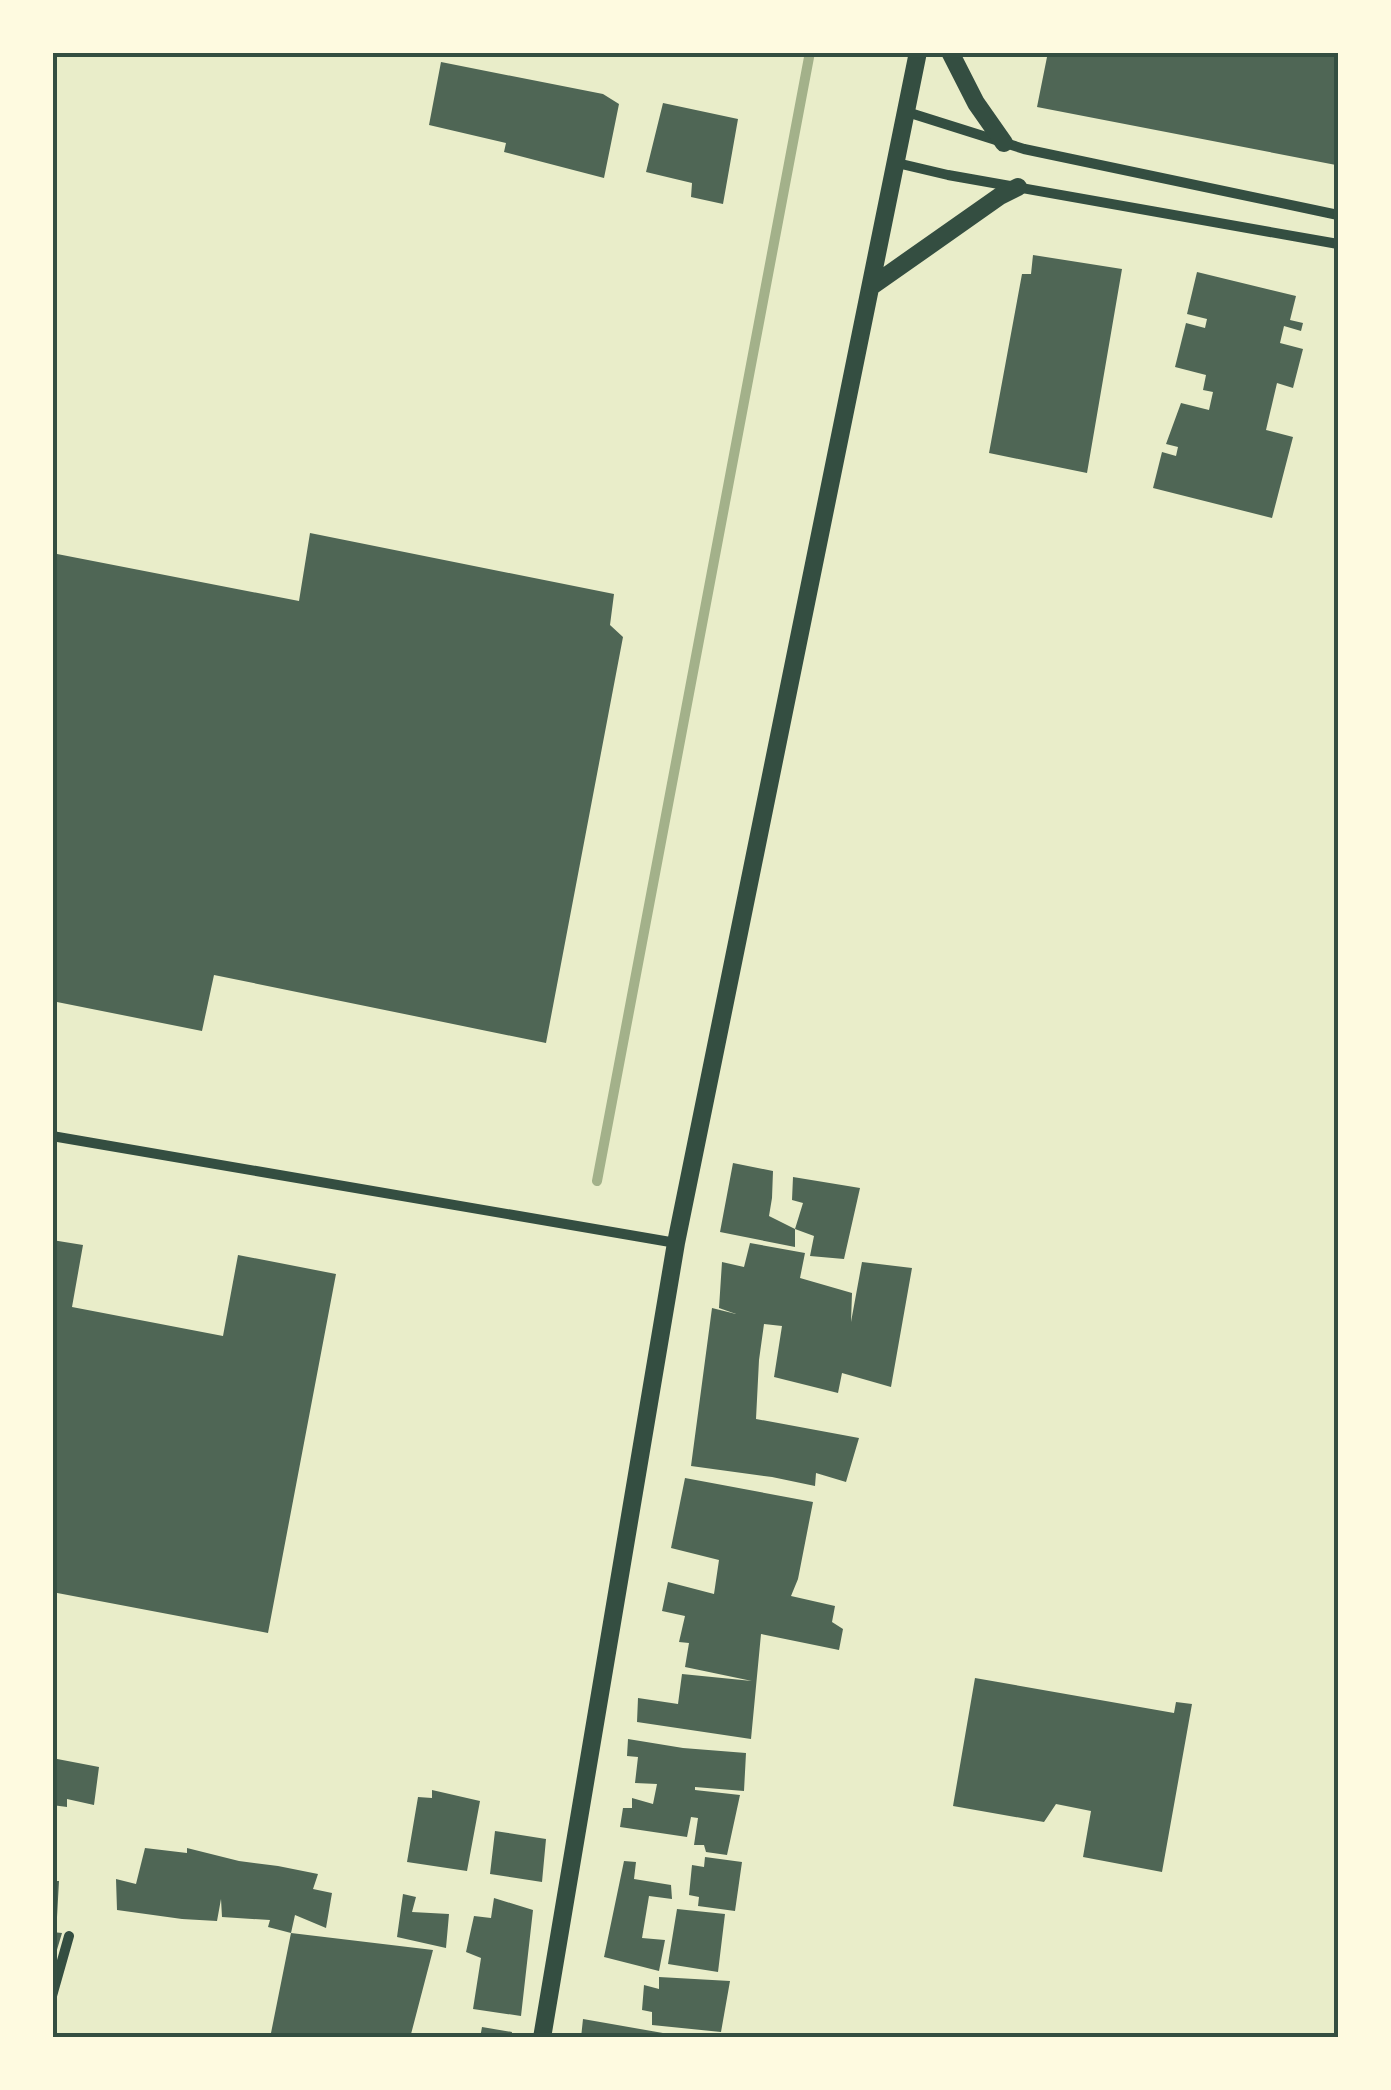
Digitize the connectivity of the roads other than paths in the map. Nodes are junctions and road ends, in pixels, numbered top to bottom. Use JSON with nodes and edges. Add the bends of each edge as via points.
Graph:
{"nodes":[{"id":1,"x":918,"y":52,"type":"edge"},
{"id":2,"x":950,"y":52,"type":"edge"},
{"id":3,"x":907,"y":112,"type":"junction"},
{"id":4,"x":1004,"y":142,"type":"junction"},
{"id":5,"x":897,"y":163,"type":"junction"},
{"id":6,"x":1018,"y":187,"type":"junction"},
{"id":7,"x":1338,"y":215,"type":"edge"},
{"id":8,"x":1338,"y":244,"type":"edge"},
{"id":9,"x":872,"y":286,"type":"junction"},
{"id":10,"x":52,"y":1136,"type":"edge"},
{"id":11,"x":676,"y":1244,"type":"junction"},
{"id":12,"x":70,"y":1936,"type":"dead end"},
{"id":13,"x":52,"y":1996,"type":"edge"},
{"id":14,"x":542,"y":2038,"type":"edge"}],
"edges":[{"from":1,"to":3,"type":"street"},
{"from":2,"to":4,"type":"street"},
{"from":3,"to":4,"type":"street"},
{"from":3,"to":5,"type":"street"},
{"from":4,"to":7,"type":"street"},
{"from":5,"to":6,"type":"street"},
{"from":5,"to":9,"type":"street"},
{"from":6,"to":8,"type":"street"},
{"from":6,"to":9,"type":"street"},
{"from":9,"to":11,"type":"street"},
{"from":10,"to":11,"type":"street"},
{"from":11,"to":14,"type":"street"},
{"from":12,"to":13,"type":"street"}]}
